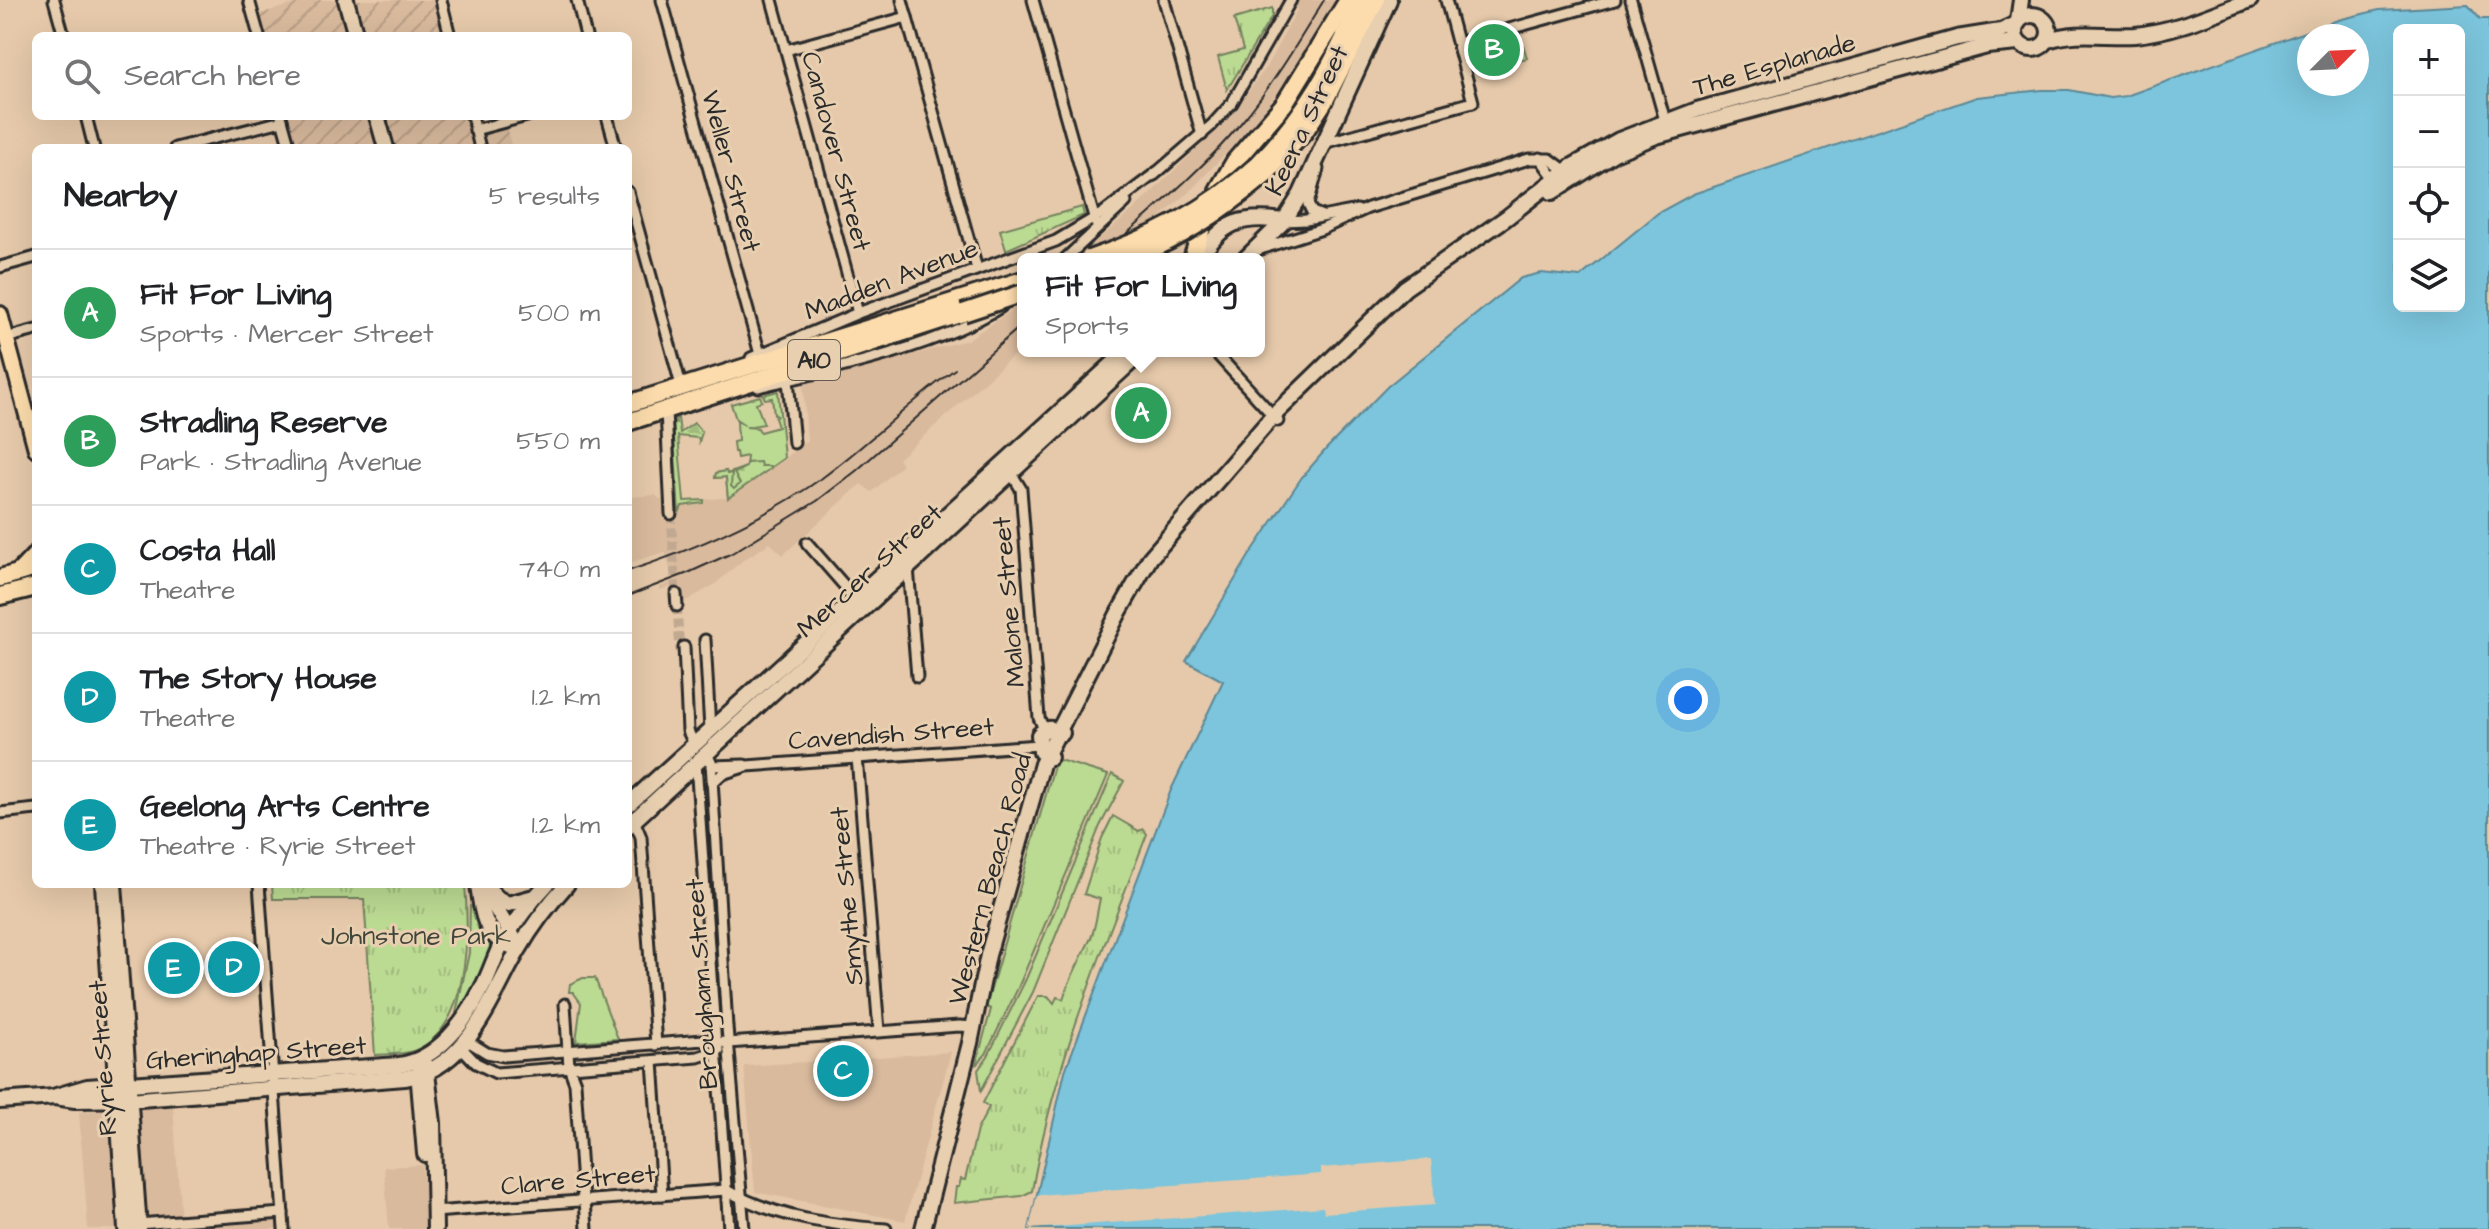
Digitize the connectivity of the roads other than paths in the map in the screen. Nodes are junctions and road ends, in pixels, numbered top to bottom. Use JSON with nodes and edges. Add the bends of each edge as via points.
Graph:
{"nodes":[{"id":1,"x":54,"y":0,"type":"edge"},
{"id":2,"x":249,"y":0,"type":"edge"},
{"id":3,"x":346,"y":0,"type":"edge"},
{"id":4,"x":441,"y":0,"type":"edge"},
{"id":5,"x":577,"y":0,"type":"edge"},
{"id":6,"x":662,"y":0,"type":"edge"},
{"id":7,"x":772,"y":0,"type":"edge"},
{"id":8,"x":902,"y":0,"type":"edge"},
{"id":9,"x":1033,"y":0,"type":"edge"},
{"id":10,"x":1164,"y":0,"type":"edge"},
{"id":11,"x":1348,"y":0,"type":"edge"},
{"id":12,"x":1362,"y":0,"type":"edge"},
{"id":13,"x":1376,"y":0,"type":"edge"},
{"id":14,"x":1389,"y":0,"type":"edge"},
{"id":15,"x":1446,"y":0,"type":"edge"},
{"id":16,"x":1615,"y":0,"type":"edge"},
{"id":17,"x":1631,"y":0,"type":"edge"},
{"id":18,"x":2021,"y":0,"type":"edge"},
{"id":19,"x":2028,"y":0,"type":"edge"},
{"id":20,"x":2250,"y":0,"type":"edge"},
{"id":21,"x":1278,"y":1,"type":"edge"},
{"id":22,"x":1288,"y":5,"type":"edge"},
{"id":23,"x":1575,"y":5,"type":"edge"},
{"id":24,"x":907,"y":17,"type":"junction"},
{"id":25,"x":2040,"y":18,"type":"junction"},
{"id":26,"x":2017,"y":22,"type":"junction"},
{"id":27,"x":63,"y":32,"type":"edge"},
{"id":28,"x":258,"y":32,"type":"edge"},
{"id":29,"x":355,"y":32,"type":"edge"},
{"id":30,"x":449,"y":32,"type":"edge"},
{"id":31,"x":585,"y":32,"type":"edge"},
{"id":32,"x":2093,"y":33,"type":"junction"},
{"id":33,"x":2048,"y":40,"type":"junction"},
{"id":34,"x":1458,"y":43,"type":"junction"},
{"id":35,"x":2018,"y":43,"type":"junction"},
{"id":36,"x":786,"y":50,"type":"junction"},
{"id":37,"x":87,"y":120,"type":"edge"},
{"id":38,"x":279,"y":120,"type":"edge"},
{"id":39,"x":282,"y":120,"type":"edge"},
{"id":40,"x":378,"y":120,"type":"edge"},
{"id":41,"x":473,"y":120,"type":"edge"},
{"id":42,"x":512,"y":120,"type":"edge"},
{"id":43,"x":608,"y":120,"type":"edge"},
{"id":44,"x":1667,"y":127,"type":"junction"},
{"id":45,"x":475,"y":130,"type":"junction"},
{"id":46,"x":1202,"y":135,"type":"junction"},
{"id":47,"x":93,"y":144,"type":"edge"},
{"id":48,"x":189,"y":144,"type":"edge"},
{"id":49,"x":289,"y":144,"type":"edge"},
{"id":50,"x":385,"y":144,"type":"edge"},
{"id":51,"x":479,"y":144,"type":"edge"},
{"id":52,"x":615,"y":144,"type":"edge"},
{"id":53,"x":1324,"y":144,"type":"junction"},
{"id":54,"x":1261,"y":170,"type":"junction"},
{"id":55,"x":1563,"y":179,"type":"junction"},
{"id":56,"x":1218,"y":190,"type":"dead end"},
{"id":57,"x":632,"y":205,"type":"edge"},
{"id":58,"x":1368,"y":208,"type":"junction"},
{"id":59,"x":1322,"y":216,"type":"junction"},
{"id":60,"x":1284,"y":221,"type":"junction"},
{"id":61,"x":1096,"y":224,"type":"junction"},
{"id":62,"x":1201,"y":231,"type":"dead end"},
{"id":63,"x":1025,"y":253,"type":"edge"},
{"id":64,"x":1070,"y":253,"type":"edge"},
{"id":65,"x":1107,"y":253,"type":"edge"},
{"id":66,"x":1142,"y":253,"type":"edge"},
{"id":67,"x":1194,"y":253,"type":"edge"},
{"id":68,"x":1204,"y":253,"type":"edge"},
{"id":69,"x":1251,"y":253,"type":"edge"},
{"id":70,"x":1255,"y":253,"type":"edge"},
{"id":71,"x":1015,"y":257,"type":"edge"},
{"id":72,"x":32,"y":258,"type":"edge"},
{"id":73,"x":0,"y":267,"type":"edge"},
{"id":74,"x":977,"y":269,"type":"junction"},
{"id":75,"x":1017,"y":283,"type":"edge"},
{"id":76,"x":1017,"y":294,"type":"edge"},
{"id":77,"x":961,"y":307,"type":"junction"},
{"id":78,"x":1001,"y":307,"type":"dead end"},
{"id":79,"x":858,"y":313,"type":"junction"},
{"id":80,"x":0,"y":314,"type":"edge"},
{"id":81,"x":32,"y":331,"type":"edge"},
{"id":82,"x":6,"y":338,"type":"junction"},
{"id":83,"x":760,"y":354,"type":"junction"},
{"id":84,"x":1121,"y":357,"type":"edge"},
{"id":85,"x":1136,"y":357,"type":"edge"},
{"id":86,"x":1220,"y":357,"type":"edge"},
{"id":87,"x":788,"y":380,"type":"junction"},
{"id":88,"x":689,"y":386,"type":"junction"},
{"id":89,"x":632,"y":403,"type":"edge"},
{"id":90,"x":666,"y":410,"type":"junction"},
{"id":91,"x":1276,"y":418,"type":"junction"},
{"id":92,"x":632,"y":421,"type":"edge"},
{"id":93,"x":32,"y":429,"type":"edge"},
{"id":94,"x":794,"y":443,"type":"dead end"},
{"id":95,"x":1007,"y":469,"type":"junction"},
{"id":96,"x":673,"y":513,"type":"tunnel mouth"},
{"id":97,"x":807,"y":543,"type":"dead end"},
{"id":98,"x":32,"y":557,"type":"edge"},
{"id":99,"x":908,"y":567,"type":"junction"},
{"id":100,"x":32,"y":569,"type":"edge"},
{"id":101,"x":18,"y":572,"type":"junction"},
{"id":102,"x":0,"y":578,"type":"edge"},
{"id":103,"x":32,"y":588,"type":"edge"},
{"id":104,"x":0,"y":596,"type":"edge"},
{"id":105,"x":859,"y":603,"type":"junction"},
{"id":106,"x":705,"y":640,"type":"dead end"},
{"id":107,"x":682,"y":649,"type":"tunnel mouth"},
{"id":108,"x":917,"y":677,"type":"dead end"},
{"id":109,"x":707,"y":700,"type":"junction"},
{"id":110,"x":730,"y":713,"type":"junction"},
{"id":111,"x":710,"y":730,"type":"junction"},
{"id":112,"x":1055,"y":731,"type":"junction"},
{"id":113,"x":1045,"y":752,"type":"junction"},
{"id":114,"x":702,"y":756,"type":"junction"},
{"id":115,"x":857,"y":757,"type":"junction"},
{"id":116,"x":747,"y":766,"type":"junction"},
{"id":117,"x":712,"y":783,"type":"junction"},
{"id":118,"x":632,"y":799,"type":"edge"},
{"id":119,"x":32,"y":809,"type":"edge"},
{"id":120,"x":0,"y":813,"type":"edge"},
{"id":121,"x":632,"y":822,"type":"edge"},
{"id":122,"x":632,"y":824,"type":"edge"},
{"id":123,"x":103,"y":888,"type":"edge"},
{"id":124,"x":114,"y":888,"type":"edge"},
{"id":125,"x":259,"y":888,"type":"edge"},
{"id":126,"x":479,"y":888,"type":"edge"},
{"id":127,"x":487,"y":888,"type":"edge"},
{"id":128,"x":489,"y":888,"type":"edge"},
{"id":129,"x":543,"y":888,"type":"edge"},
{"id":130,"x":564,"y":888,"type":"edge"},
{"id":131,"x":535,"y":897,"type":"junction"},
{"id":132,"x":506,"y":938,"type":"junction"},
{"id":133,"x":519,"y":948,"type":"junction"},
{"id":134,"x":565,"y":1004,"type":"dead end"},
{"id":135,"x":974,"y":1027,"type":"junction"},
{"id":136,"x":879,"y":1031,"type":"junction"},
{"id":137,"x":459,"y":1040,"type":"junction"},
{"id":138,"x":728,"y":1043,"type":"junction"},
{"id":139,"x":656,"y":1045,"type":"junction"},
{"id":140,"x":716,"y":1046,"type":"junction"},
{"id":141,"x":568,"y":1051,"type":"junction"},
{"id":142,"x":427,"y":1057,"type":"junction"},
{"id":143,"x":444,"y":1061,"type":"junction"},
{"id":144,"x":653,"y":1061,"type":"junction"},
{"id":145,"x":476,"y":1063,"type":"junction"},
{"id":146,"x":569,"y":1067,"type":"junction"},
{"id":147,"x":423,"y":1074,"type":"junction"},
{"id":148,"x":345,"y":1076,"type":"junction"},
{"id":149,"x":273,"y":1082,"type":"junction"},
{"id":150,"x":123,"y":1092,"type":"junction"},
{"id":151,"x":0,"y":1101,"type":"edge"},
{"id":152,"x":726,"y":1190,"type":"junction"},
{"id":153,"x":662,"y":1195,"type":"junction"},
{"id":154,"x":742,"y":1199,"type":"junction"},
{"id":155,"x":584,"y":1200,"type":"junction"},
{"id":156,"x":434,"y":1212,"type":"junction"},
{"id":157,"x":283,"y":1213,"type":"junction"},
{"id":158,"x":134,"y":1227,"type":"edge"},
{"id":159,"x":284,"y":1229,"type":"edge"},
{"id":160,"x":435,"y":1229,"type":"edge"},
{"id":161,"x":587,"y":1229,"type":"edge"},
{"id":162,"x":729,"y":1229,"type":"edge"},
{"id":163,"x":744,"y":1229,"type":"edge"},
{"id":164,"x":886,"y":1229,"type":"edge"},
{"id":165,"x":923,"y":1229,"type":"edge"}],
"edges":[{"from":1,"to":27,"type":"street"},
{"from":2,"to":28,"type":"street"},
{"from":3,"to":29,"type":"street"},
{"from":4,"to":30,"type":"street"},
{"from":5,"to":31,"type":"street"},
{"from":6,"to":83,"type":"street","name":"Weller Street"},
{"from":7,"to":36,"type":"street","name":"Candover Street"},
{"from":8,"to":24,"type":"street"},
{"from":9,"to":61,"type":"street"},
{"from":10,"to":46,"type":"street"},
{"from":11,"to":56,"type":"highway","via":[[1284,104],[1235,161]]},
{"from":12,"to":54,"type":"highway","via":[[1311,100]]},
{"from":13,"to":54,"type":"highway","via":[[1304,132]]},
{"from":14,"to":53,"type":"street","name":"Keera Street"},
{"from":15,"to":34,"type":"street"},
{"from":16,"to":23,"type":"street"},
{"from":17,"to":44,"type":"street"},
{"from":18,"to":26,"type":"street"},
{"from":19,"to":25,"type":"street"},
{"from":20,"to":32,"type":"street","via":[[2163,31]]},
{"from":21,"to":22,"type":"street"},
{"from":22,"to":46,"type":"street","name":"Madden Avenue","via":[[1240,90]]},
{"from":23,"to":34,"type":"street"},
{"from":24,"to":36,"type":"street"},
{"from":24,"to":74,"type":"street"},
{"from":25,"to":26,"type":"street","via":[[2026,15]]},
{"from":25,"to":32,"type":"street"},
{"from":25,"to":33,"type":"street","via":[[2049,30]]},
{"from":26,"to":35,"type":"street"},
{"from":26,"to":44,"type":"street","name":"The Esplanade","via":[[2001,31],[1957,38],[1697,110]]},
{"from":32,"to":33,"type":"street"},
{"from":33,"to":35,"type":"street","via":[[2034,49]]},
{"from":34,"to":53,"type":"street","via":[[1473,102]]},
{"from":35,"to":44,"type":"street","name":"The Esplanade","via":[[1987,46]]},
{"from":36,"to":79,"type":"street","name":"Candover Street"},
{"from":37,"to":47,"type":"street"},
{"from":38,"to":48,"type":"street"},
{"from":39,"to":49,"type":"street"},
{"from":40,"to":50,"type":"street"},
{"from":41,"to":45,"type":"street"},
{"from":42,"to":45,"type":"street"},
{"from":43,"to":52,"type":"street"},
{"from":44,"to":55,"type":"street","name":"The Esplanade","via":[[1619,140]]},
{"from":45,"to":51,"type":"street"},
{"from":46,"to":61,"type":"street","name":"Madden Avenue"},
{"from":53,"to":59,"type":"street","via":[[1308,202],[1311,211]]},
{"from":53,"to":60,"type":"street","name":"Keera Street"},
{"from":54,"to":65,"type":"highway","bridge":true,"via":[[1180,222]]},
{"from":54,"to":66,"type":"highway","bridge":true,"via":[[1202,223]]},
{"from":55,"to":58,"type":"street","via":[[1540,158],[1529,159]]},
{"from":55,"to":91,"type":"street","name":"Western Beach Road","via":[[1405,288]]},
{"from":57,"to":88,"type":"street"},
{"from":58,"to":59,"type":"street"},
{"from":58,"to":70,"type":"street"},
{"from":59,"to":60,"type":"street"},
{"from":60,"to":68,"type":"street","via":[[1255,218],[1234,223]]},
{"from":60,"to":69,"type":"street","name":"Keera Street"},
{"from":61,"to":63,"type":"street","name":"Madden Avenue"},
{"from":61,"to":64,"type":"street","name":"Madden Avenue"},
{"from":62,"to":67,"type":"highway"},
{"from":71,"to":74,"type":"street","name":"Madden Avenue"},
{"from":72,"to":73,"type":"street"},
{"from":74,"to":79,"type":"street","name":"Madden Avenue"},
{"from":75,"to":77,"type":"highway","number":"A10"},
{"from":76,"to":77,"type":"highway","number":"A10","bridge":true},
{"from":77,"to":88,"type":"highway","number":"A10"},
{"from":77,"to":90,"type":"highway","number":"A10"},
{"from":78,"to":87,"type":"street","via":[[938,337]]},
{"from":79,"to":83,"type":"street","name":"Madden Avenue"},
{"from":80,"to":82,"type":"main road"},
{"from":81,"to":82,"type":"street"},
{"from":82,"to":93,"type":"main road"},
{"from":83,"to":88,"type":"street","name":"Madden Avenue"},
{"from":84,"to":95,"type":"street","name":"Mercer Street"},
{"from":85,"to":95,"type":"street","name":"Mercer Street"},
{"from":86,"to":91,"type":"street"},
{"from":87,"to":90,"type":"street"},
{"from":87,"to":94,"type":"street"},
{"from":88,"to":89,"type":"highway","number":"A10"},
{"from":90,"to":92,"type":"highway","number":"A10"},
{"from":90,"to":96,"type":"street"},
{"from":91,"to":112,"type":"street","name":"Western Beach Road","via":[[1150,558]]},
{"from":95,"to":99,"type":"street","name":"Mercer Street"},
{"from":95,"to":105,"type":"street","name":"Mercer Street"},
{"from":95,"to":112,"type":"street","name":"Malone Street","via":[[1021,489],[1039,718]]},
{"from":97,"to":105,"type":"street"},
{"from":98,"to":101,"type":"main road"},
{"from":99,"to":105,"type":"street","name":"Mercer Street"},
{"from":99,"to":108,"type":"street"},
{"from":100,"to":101,"type":"highway"},
{"from":101,"to":102,"type":"highway"},
{"from":103,"to":104,"type":"highway"},
{"from":105,"to":110,"type":"street","name":"Mercer Street"},
{"from":105,"to":114,"type":"street","name":"Mercer Street"},
{"from":106,"to":109,"type":"street"},
{"from":107,"to":114,"type":"street","name":"Brougham Street","via":[[689,733]]},
{"from":109,"to":110,"type":"street","via":[[715,712]]},
{"from":109,"to":111,"type":"street"},
{"from":110,"to":111,"type":"street","name":"Mercer Street"},
{"from":111,"to":114,"type":"street","name":"Mercer Street"},
{"from":112,"to":113,"type":"street","name":"Western Beach Road"},
{"from":113,"to":115,"type":"street","name":"Cavendish Street"},
{"from":113,"to":135,"type":"street","name":"Western Beach Road","via":[[988,955]]},
{"from":114,"to":116,"type":"street","name":"Cavendish Street"},
{"from":114,"to":117,"type":"street","name":"Brougham Street"},
{"from":114,"to":118,"type":"street","name":"Mercer Street"},
{"from":114,"to":121,"type":"street","name":"Mercer Street"},
{"from":114,"to":140,"type":"street","name":"Brougham Street"},
{"from":115,"to":116,"type":"street","name":"Cavendish Street"},
{"from":115,"to":136,"type":"street","name":"Smythe Street"},
{"from":116,"to":117,"type":"street","name":"Cavendish Street"},
{"from":117,"to":138,"type":"street","name":"Brougham Street"},
{"from":119,"to":120,"type":"street"},
{"from":122,"to":139,"type":"street","via":[[642,838]]},
{"from":123,"to":150,"type":"street","name":"Ryrie Street"},
{"from":124,"to":150,"type":"street","name":"Ryrie Street"},
{"from":125,"to":149,"type":"street"},
{"from":126,"to":132,"type":"street","via":[[493,936]]},
{"from":127,"to":132,"type":"street"},
{"from":128,"to":131,"type":"street","via":[[505,903]]},
{"from":129,"to":131,"type":"street"},
{"from":130,"to":133,"type":"street"},
{"from":131,"to":132,"type":"street"},
{"from":132,"to":133,"type":"street"},
{"from":132,"to":137,"type":"street"},
{"from":133,"to":137,"type":"street","via":[[490,1005]]},
{"from":134,"to":141,"type":"street"},
{"from":135,"to":136,"type":"street"},
{"from":135,"to":165,"type":"street","name":"Western Beach Road"},
{"from":136,"to":138,"type":"street"},
{"from":137,"to":141,"type":"street","via":[[496,1056]]},
{"from":137,"to":142,"type":"street"},
{"from":137,"to":143,"type":"street","name":"Gheringhap Street"},
{"from":137,"to":145,"type":"street"},
{"from":138,"to":140,"type":"street"},
{"from":138,"to":154,"type":"street","name":"Brougham Street"},
{"from":139,"to":140,"type":"street"},
{"from":139,"to":141,"type":"street"},
{"from":140,"to":144,"type":"street","via":[[701,1057]]},
{"from":140,"to":152,"type":"street","name":"Brougham Street"},
{"from":141,"to":146,"type":"street"},
{"from":142,"to":147,"type":"street"},
{"from":142,"to":148,"type":"street","name":"Gheringhap Street"},
{"from":143,"to":145,"type":"street"},
{"from":143,"to":147,"type":"street","name":"Gheringhap Street"},
{"from":144,"to":146,"type":"street"},
{"from":144,"to":153,"type":"street"},
{"from":145,"to":146,"type":"street","via":[[496,1073]]},
{"from":146,"to":155,"type":"street","via":[[575,1083]]},
{"from":147,"to":148,"type":"street","name":"Gheringhap Street"},
{"from":147,"to":156,"type":"street","via":[[423,1135]]},
{"from":148,"to":149,"type":"street","name":"Gheringhap Street"},
{"from":149,"to":150,"type":"street","name":"Gheringhap Street"},
{"from":149,"to":157,"type":"street"},
{"from":150,"to":151,"type":"street","name":"Gheringhap Street","via":[[77,1089],[55,1097]]},
{"from":150,"to":158,"type":"street","name":"Ryrie Street"},
{"from":152,"to":153,"type":"street","name":"Clare Street"},
{"from":152,"to":154,"type":"street"},
{"from":152,"to":162,"type":"street","name":"Brougham Street"},
{"from":153,"to":155,"type":"street","name":"Clare Street"},
{"from":154,"to":163,"type":"street","name":"Brougham Street"},
{"from":154,"to":164,"type":"street","via":[[812,1222]]},
{"from":155,"to":156,"type":"street","name":"Clare Street"},
{"from":155,"to":161,"type":"street"},
{"from":156,"to":160,"type":"street"},
{"from":157,"to":158,"type":"street"},
{"from":157,"to":159,"type":"street"}]}
